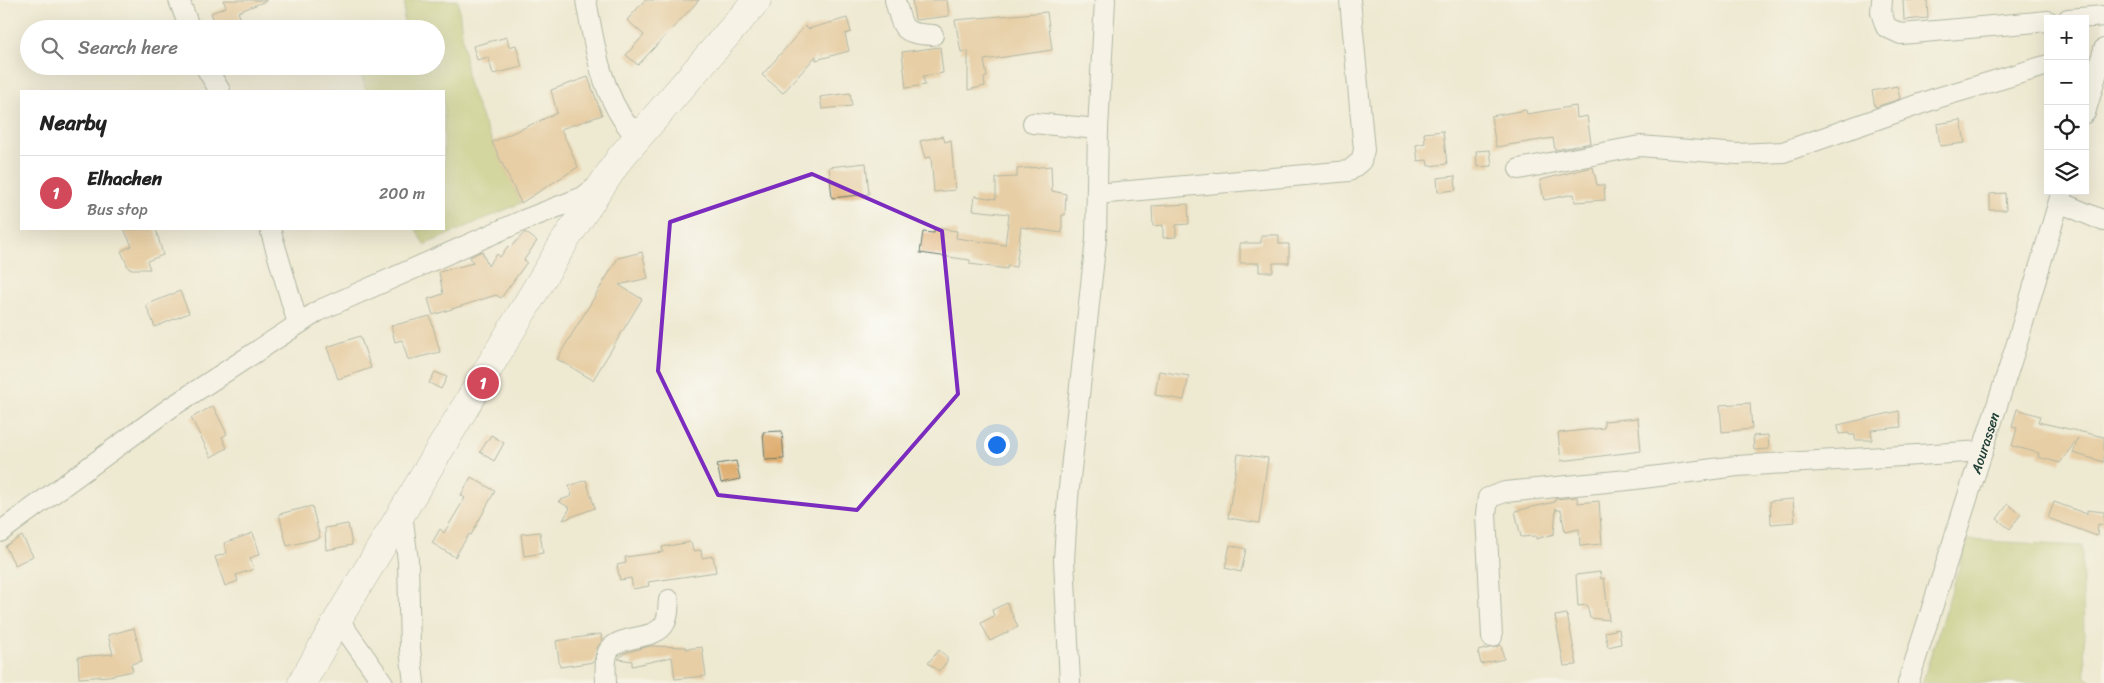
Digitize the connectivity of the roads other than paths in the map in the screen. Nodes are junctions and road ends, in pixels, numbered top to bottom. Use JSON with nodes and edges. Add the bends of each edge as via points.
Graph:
{"nodes":[{"id":1,"x":179,"y":0,"type":"edge"},
{"id":2,"x":586,"y":0,"type":"edge"},
{"id":3,"x":757,"y":0,"type":"edge"},
{"id":4,"x":895,"y":0,"type":"edge"},
{"id":5,"x":1105,"y":0,"type":"edge"},
{"id":6,"x":1350,"y":0,"type":"edge"},
{"id":7,"x":1882,"y":0,"type":"edge"},
{"id":8,"x":2104,"y":16,"type":"edge"},
{"id":9,"x":2089,"y":17,"type":"edge"},
{"id":10,"x":187,"y":20,"type":"edge"},
{"id":11,"x":2044,"y":20,"type":"edge"},
{"id":12,"x":933,"y":35,"type":"dead end"},
{"id":13,"x":2099,"y":53,"type":"edge"},
{"id":14,"x":2044,"y":66,"type":"edge"},
{"id":15,"x":210,"y":75,"type":"edge"},
{"id":16,"x":219,"y":90,"type":"edge"},
{"id":17,"x":2087,"y":105,"type":"edge"},
{"id":18,"x":1033,"y":124,"type":"dead end"},
{"id":19,"x":645,"y":128,"type":"junction"},
{"id":20,"x":1098,"y":129,"type":"junction"},
{"id":21,"x":1519,"y":170,"type":"dead end"},
{"id":22,"x":604,"y":181,"type":"junction"},
{"id":23,"x":1097,"y":194,"type":"junction"},
{"id":24,"x":2061,"y":196,"type":"edge"},
{"id":25,"x":2104,"y":221,"type":"edge"},
{"id":26,"x":270,"y":230,"type":"edge"},
{"id":27,"x":298,"y":324,"type":"junction"},
{"id":28,"x":1983,"y":451,"type":"junction"},
{"id":29,"x":402,"y":513,"type":"junction"},
{"id":30,"x":0,"y":532,"type":"edge"},
{"id":31,"x":669,"y":600,"type":"dead end"},
{"id":32,"x":338,"y":619,"type":"junction"},
{"id":33,"x":1492,"y":637,"type":"dead end"},
{"id":34,"x":302,"y":683,"type":"edge"},
{"id":35,"x":383,"y":683,"type":"edge"},
{"id":36,"x":414,"y":683,"type":"edge"},
{"id":37,"x":606,"y":683,"type":"edge"},
{"id":38,"x":1070,"y":683,"type":"edge"},
{"id":39,"x":1908,"y":683,"type":"edge"}],
"edges":[{"from":1,"to":10,"type":"street"},
{"from":2,"to":19,"type":"street","via":[[600,69],[612,101],[629,128]]},
{"from":3,"to":19,"type":"main road"},
{"from":4,"to":12,"type":"street","via":[[907,31]]},
{"from":5,"to":20,"type":"street"},
{"from":6,"to":23,"type":"street","via":[[1364,150],[1361,161],[1349,172]]},
{"from":7,"to":11,"type":"street","via":[[1886,27],[1901,34]]},
{"from":8,"to":9,"type":"street"},
{"from":13,"to":17,"type":"street"},
{"from":14,"to":21,"type":"street","via":[[1937,98],[1783,152],[1737,154],[1640,146]]},
{"from":15,"to":16,"type":"street"},
{"from":18,"to":20,"type":"street"},
{"from":19,"to":22,"type":"main road"},
{"from":20,"to":23,"type":"street"},
{"from":22,"to":27,"type":"street","via":[[583,197],[338,301]]},
{"from":22,"to":29,"type":"main road"},
{"from":23,"to":38,"type":"street","via":[[1095,258],[1066,524],[1065,604]]},
{"from":24,"to":25,"type":"street"},
{"from":24,"to":28,"type":"street","name":"Aourassen"},
{"from":26,"to":27,"type":"street"},
{"from":27,"to":30,"type":"street","via":[[170,408]]},
{"from":28,"to":33,"type":"street","via":[[1736,466],[1505,492],[1488,498]]},
{"from":28,"to":39,"type":"street","name":"Aourassen"},
{"from":29,"to":32,"type":"main road"},
{"from":29,"to":36,"type":"street","via":[[408,561]]},
{"from":31,"to":37,"type":"street","via":[[663,626],[618,644],[609,651]]},
{"from":32,"to":34,"type":"main road"},
{"from":32,"to":35,"type":"street"}]}
